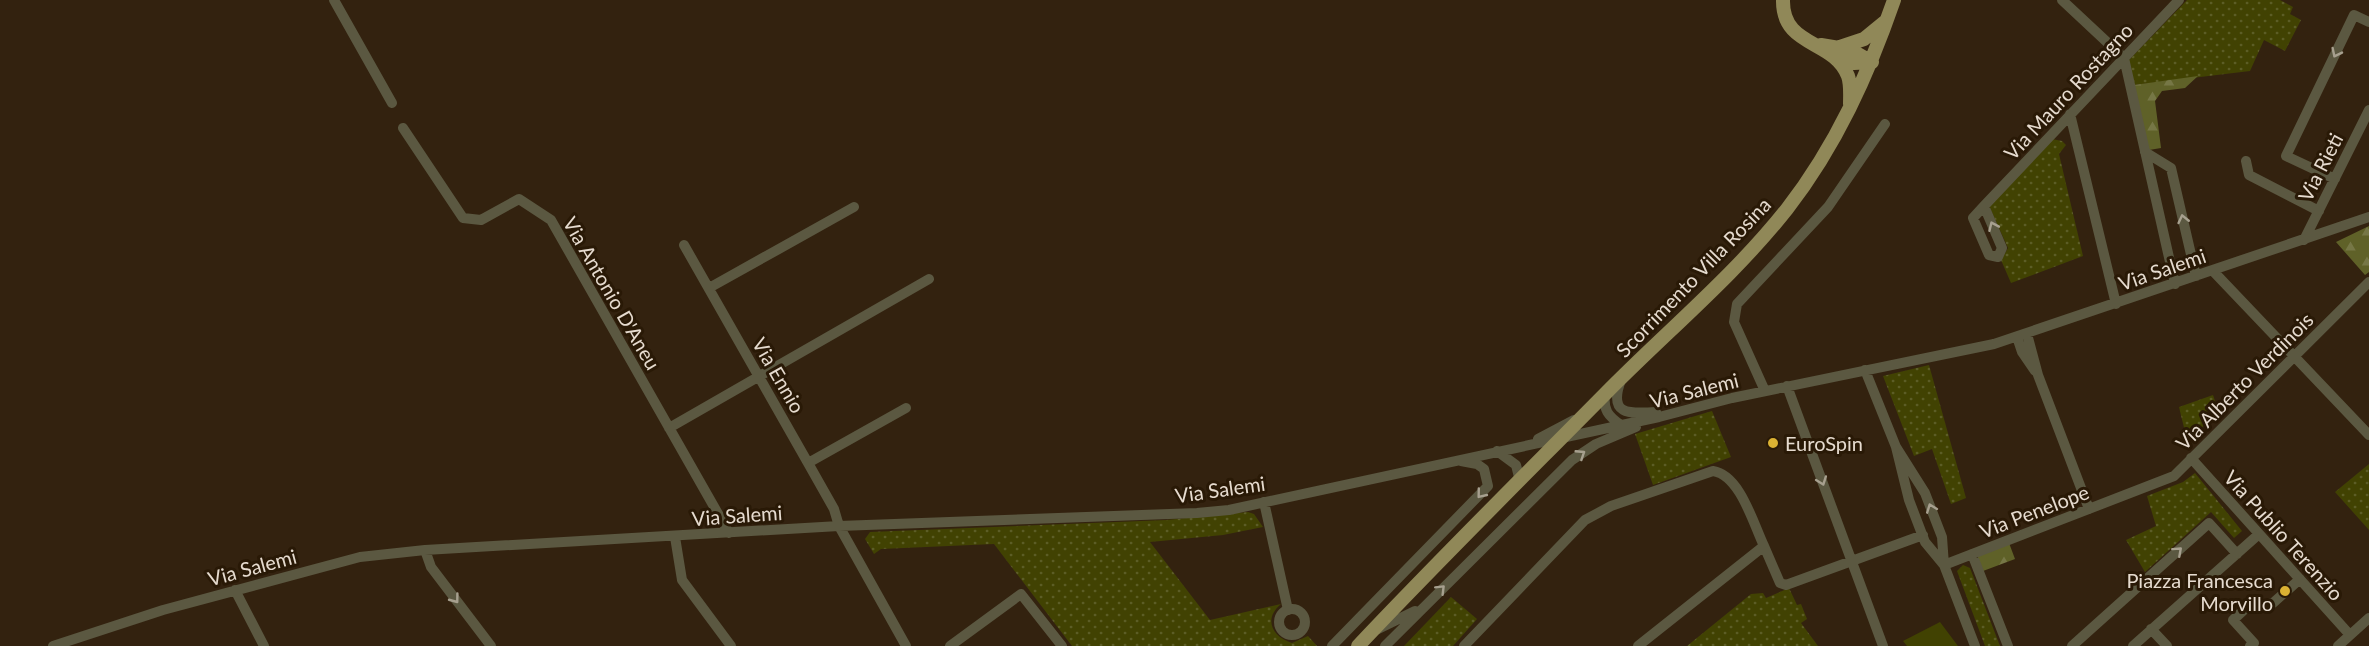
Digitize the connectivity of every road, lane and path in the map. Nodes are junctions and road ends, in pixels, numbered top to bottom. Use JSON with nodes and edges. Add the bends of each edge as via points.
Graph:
{"nodes":[{"id":1,"x":334,"y":0,"type":"edge"},
{"id":2,"x":1783,"y":0,"type":"edge"},
{"id":3,"x":1894,"y":0,"type":"edge"},
{"id":4,"x":2062,"y":0,"type":"edge"},
{"id":5,"x":2179,"y":0,"type":"edge"},
{"id":6,"x":1887,"y":20,"type":"junction"},
{"id":7,"x":2369,"y":22,"type":"edge"},
{"id":8,"x":1836,"y":52,"type":"junction"},
{"id":9,"x":2124,"y":58,"type":"junction"},
{"id":10,"x":1872,"y":62,"type":"junction"},
{"id":11,"x":392,"y":103,"type":"dead end"},
{"id":12,"x":1850,"y":109,"type":"junction"},
{"id":13,"x":2369,"y":111,"type":"edge"},
{"id":14,"x":2070,"y":114,"type":"junction"},
{"id":15,"x":1885,"y":124,"type":"dead end"},
{"id":16,"x":403,"y":128,"type":"dead end"},
{"id":17,"x":2145,"y":152,"type":"junction"},
{"id":18,"x":2246,"y":161,"type":"dead end"},
{"id":19,"x":2335,"y":179,"type":"junction"},
{"id":20,"x":1984,"y":206,"type":"dead end"},
{"id":21,"x":854,"y":207,"type":"dead end"},
{"id":22,"x":2319,"y":211,"type":"junction"},
{"id":23,"x":2369,"y":217,"type":"edge"},
{"id":24,"x":2304,"y":240,"type":"junction"},
{"id":25,"x":684,"y":245,"type":"dead end"},
{"id":26,"x":2213,"y":270,"type":"junction"},
{"id":27,"x":2196,"y":276,"type":"junction"},
{"id":28,"x":929,"y":279,"type":"dead end"},
{"id":29,"x":2369,"y":282,"type":"edge"},
{"id":30,"x":2175,"y":284,"type":"junction"},
{"id":31,"x":709,"y":288,"type":"junction"},
{"id":32,"x":2116,"y":304,"type":"junction"},
{"id":33,"x":2022,"y":336,"type":"junction"},
{"id":34,"x":2294,"y":357,"type":"junction"},
{"id":35,"x":1865,"y":370,"type":"junction"},
{"id":36,"x":759,"y":376,"type":"junction"},
{"id":37,"x":1621,"y":378,"type":"junction"},
{"id":38,"x":1787,"y":386,"type":"junction"},
{"id":39,"x":1765,"y":391,"type":"junction"},
{"id":40,"x":1601,"y":399,"type":"junction"},
{"id":41,"x":906,"y":408,"type":"dead end"},
{"id":42,"x":1681,"y":411,"type":"junction"},
{"id":43,"x":1659,"y":417,"type":"junction"},
{"id":44,"x":1621,"y":425,"type":"junction"},
{"id":45,"x":669,"y":428,"type":"junction"},
{"id":46,"x":2369,"y":435,"type":"edge"},
{"id":47,"x":1563,"y":438,"type":"junction"},
{"id":48,"x":1520,"y":446,"type":"junction"},
{"id":49,"x":1896,"y":447,"type":"junction"},
{"id":50,"x":1497,"y":451,"type":"junction"},
{"id":51,"x":2191,"y":458,"type":"junction"},
{"id":52,"x":1455,"y":460,"type":"junction"},
{"id":53,"x":808,"y":463,"type":"junction"},
{"id":54,"x":1520,"y":481,"type":"junction"},
{"id":55,"x":2136,"y":491,"type":"joint"},
{"id":56,"x":1264,"y":502,"type":"junction"},
{"id":57,"x":2089,"y":509,"type":"junction"},
{"id":58,"x":838,"y":526,"type":"junction"},
{"id":59,"x":729,"y":533,"type":"junction"},
{"id":60,"x":2259,"y":534,"type":"junction"},
{"id":61,"x":1923,"y":535,"type":"junction"},
{"id":62,"x":675,"y":537,"type":"junction"},
{"id":63,"x":1764,"y":546,"type":"junction"},
{"id":64,"x":425,"y":550,"type":"junction"},
{"id":65,"x":1972,"y":554,"type":"junction"},
{"id":66,"x":2236,"y":554,"type":"junction"},
{"id":67,"x":1852,"y":561,"type":"junction"},
{"id":68,"x":1944,"y":565,"type":"junction"},
{"id":69,"x":2300,"y":579,"type":"junction"},
{"id":70,"x":235,"y":590,"type":"junction"},
{"id":71,"x":1421,"y":608,"type":"junction"},
{"id":72,"x":1287,"y":610,"type":"dead end"},
{"id":73,"x":2369,"y":618,"type":"edge"},
{"id":74,"x":2151,"y":629,"type":"junction"},
{"id":75,"x":1372,"y":631,"type":"junction"},
{"id":76,"x":2350,"y":635,"type":"junction"},
{"id":77,"x":53,"y":646,"type":"edge"},
{"id":78,"x":264,"y":646,"type":"edge"},
{"id":79,"x":491,"y":646,"type":"edge"},
{"id":80,"x":731,"y":646,"type":"edge"},
{"id":81,"x":906,"y":646,"type":"edge"},
{"id":82,"x":950,"y":646,"type":"edge"},
{"id":83,"x":1062,"y":646,"type":"edge"},
{"id":84,"x":1332,"y":646,"type":"edge"},
{"id":85,"x":1358,"y":646,"type":"edge"},
{"id":86,"x":1385,"y":646,"type":"edge"},
{"id":87,"x":1464,"y":646,"type":"edge"},
{"id":88,"x":1638,"y":646,"type":"edge"},
{"id":89,"x":1883,"y":646,"type":"edge"},
{"id":90,"x":1975,"y":646,"type":"edge"},
{"id":91,"x":2008,"y":646,"type":"edge"},
{"id":92,"x":2072,"y":646,"type":"edge"},
{"id":93,"x":2133,"y":646,"type":"edge"},
{"id":94,"x":2167,"y":646,"type":"edge"},
{"id":95,"x":2250,"y":646,"type":"edge"},
{"id":96,"x":2338,"y":646,"type":"edge"}],
"edges":[{"from":1,"to":11,"type":"street"},
{"from":2,"to":8,"type":"main road","via":[[1788,25],[1803,40]]},
{"from":3,"to":6,"type":"main road","name":"Scorrimento Villa Rosina"},
{"from":4,"to":9,"type":"street"},
{"from":5,"to":9,"type":"street","name":"Via Mauro Rostagno"},
{"from":6,"to":8,"type":"main road","via":[[1864,39]]},
{"from":6,"to":10,"type":"main road","name":"Scorrimento Villa Rosina"},
{"from":7,"to":19,"type":"street","one_way":true,"via":[[2354,15],[2286,156]]},
{"from":8,"to":10,"type":"main road","via":[[1864,55]]},
{"from":8,"to":12,"type":"main road","via":[[1848,74]]},
{"from":9,"to":14,"type":"street","name":"Via Mauro Rostagno"},
{"from":9,"to":17,"type":"street"},
{"from":10,"to":12,"type":"main road","name":"Scorrimento Villa Rosina"},
{"from":12,"to":37,"type":"main road","name":"Scorrimento Villa Rosina","via":[[1811,175],[1780,217],[1724,278]]},
{"from":13,"to":19,"type":"street","name":"Via Rieti"},
{"from":14,"to":20,"type":"street","name":"Via Mauro Rostagno"},
{"from":14,"to":32,"type":"street"},
{"from":15,"to":39,"type":"street","via":[[1828,207],[1737,304],[1734,322]]},
{"from":16,"to":45,"type":"street","name":"Via Antonio D'Aneu","via":[[463,218],[481,220],[519,200],[551,220]]},
{"from":27,"to":17,"type":"street","one_way":true,"via":[[2171,168]]},
{"from":17,"to":30,"type":"street"},
{"from":18,"to":22,"type":"street","via":[[2249,175]]},
{"from":19,"to":22,"type":"street","name":"Via Rieti"},
{"from":21,"to":31,"type":"street"},
{"from":22,"to":24,"type":"street","name":"Via Rieti"},
{"from":23,"to":24,"type":"street","name":"Via Salemi"},
{"from":24,"to":26,"type":"street","name":"Via Salemi"},
{"from":25,"to":31,"type":"street","name":"Via Ennio"},
{"from":26,"to":27,"type":"street","name":"Via Salemi"},
{"from":26,"to":34,"type":"street"},
{"from":27,"to":30,"type":"street","name":"Via Salemi"},
{"from":28,"to":36,"type":"street"},
{"from":29,"to":34,"type":"street","name":"Via Alberto Verdinois"},
{"from":30,"to":32,"type":"street","name":"Via Salemi"},
{"from":31,"to":36,"type":"street","name":"Via Ennio"},
{"from":32,"to":33,"type":"street","name":"Via Salemi"},
{"from":33,"to":35,"type":"street","name":"Via Salemi"},
{"from":33,"to":57,"type":"street"},
{"from":34,"to":46,"type":"street"},
{"from":34,"to":51,"type":"street","name":"Via Alberto Verdinois"},
{"from":35,"to":38,"type":"street","name":"Via Salemi"},
{"from":35,"to":49,"type":"street"},
{"from":36,"to":45,"type":"street"},
{"from":36,"to":53,"type":"street","name":"Via Ennio"},
{"from":37,"to":40,"type":"main road","name":"Scorrimento Villa Rosina"},
{"from":37,"to":42,"type":"street","via":[[1615,398],[1623,411]]},
{"from":38,"to":39,"type":"street","name":"Via Salemi"},
{"from":38,"to":67,"type":"street","one_way":true},
{"from":39,"to":42,"type":"street","name":"Via Salemi"},
{"from":40,"to":44,"type":"street","via":[[1608,415]]},
{"from":40,"to":47,"type":"main road","name":"Scorrimento Villa Rosina"},
{"from":40,"to":48,"type":"street","via":[[1556,430]]},
{"from":41,"to":53,"type":"street"},
{"from":42,"to":43,"type":"street","name":"Via Salemi"},
{"from":43,"to":44,"type":"street","name":"Via Salemi"},
{"from":71,"to":43,"type":"street","one_way":true,"via":[[1572,460],[1596,444]]},
{"from":44,"to":47,"type":"street","name":"Via Salemi"},
{"from":45,"to":59,"type":"street","name":"Via Antonio D'Aneu"},
{"from":47,"to":48,"type":"street","name":"Via Salemi"},
{"from":47,"to":54,"type":"main road","name":"Scorrimento Villa Rosina"},
{"from":48,"to":50,"type":"street","name":"Via Salemi"},
{"from":49,"to":61,"type":"street","via":[[1909,500]]},
{"from":68,"to":49,"type":"street","one_way":true,"via":[[1942,537],[1925,493]]},
{"from":50,"to":52,"type":"street","name":"Via Salemi"},
{"from":50,"to":54,"type":"street","via":[[1516,465]]},
{"from":51,"to":55,"type":"street","name":"Via Alberto Verdinois","via":[[2174,476]]},
{"from":51,"to":60,"type":"street","name":"Via Publio Terenzio"},
{"from":52,"to":56,"type":"street","name":"Via Salemi"},
{"from":52,"to":84,"type":"street","one_way":true,"via":[[1484,469],[1488,486]]},
{"from":53,"to":58,"type":"street","name":"Via Ennio","via":[[834,509]]},
{"from":54,"to":75,"type":"main road","name":"Scorrimento Villa Rosina"},
{"from":55,"to":57,"type":"street","name":"Via Penelope"},
{"from":56,"to":58,"type":"street","name":"Via Salemi","via":[[1197,513]]},
{"from":56,"to":72,"type":"street"},
{"from":57,"to":65,"type":"street","name":"Via Penelope"},
{"from":58,"to":59,"type":"street","name":"Via Salemi"},
{"from":58,"to":81,"type":"street","name":"Via Ennio"},
{"from":59,"to":62,"type":"street","name":"Via Salemi"},
{"from":60,"to":66,"type":"street"},
{"from":60,"to":69,"type":"street","name":"Via Publio Terenzio"},
{"from":61,"to":67,"type":"street"},
{"from":61,"to":68,"type":"street"},
{"from":62,"to":64,"type":"street","name":"Via Salemi"},
{"from":62,"to":80,"type":"street","via":[[682,580]]},
{"from":63,"to":67,"type":"street","via":[[1780,583],[1786,585]]},
{"from":63,"to":87,"type":"street","via":[[1735,484],[1729,476],[1713,471],[1611,506],[1585,520]]},
{"from":63,"to":88,"type":"street"},
{"from":64,"to":70,"type":"street","name":"Via Salemi","via":[[360,557]]},
{"from":64,"to":79,"type":"street","one_way":true,"via":[[431,567]]},
{"from":65,"to":68,"type":"street","name":"Via Penelope"},
{"from":65,"to":91,"type":"street"},
{"from":66,"to":74,"type":"street"},
{"from":92,"to":66,"type":"street","one_way":true,"via":[[2209,523]]},
{"from":67,"to":89,"type":"street"},
{"from":68,"to":90,"type":"street"},
{"from":69,"to":76,"type":"street","name":"Via Publio Terenzio"},
{"from":69,"to":95,"type":"street","via":[[2273,603],[2246,608],[2233,620],[2254,642]]},
{"from":70,"to":77,"type":"street","name":"Via Salemi"},
{"from":70,"to":78,"type":"street"},
{"from":71,"to":75,"type":"street"},
{"from":71,"to":86,"type":"street"},
{"from":73,"to":76,"type":"street"},
{"from":74,"to":93,"type":"street"},
{"from":74,"to":94,"type":"street"},
{"from":75,"to":85,"type":"main road","name":"Scorrimento Villa Rosina"},
{"from":76,"to":96,"type":"street"},
{"from":82,"to":83,"type":"street","via":[[1021,594]]}]}
